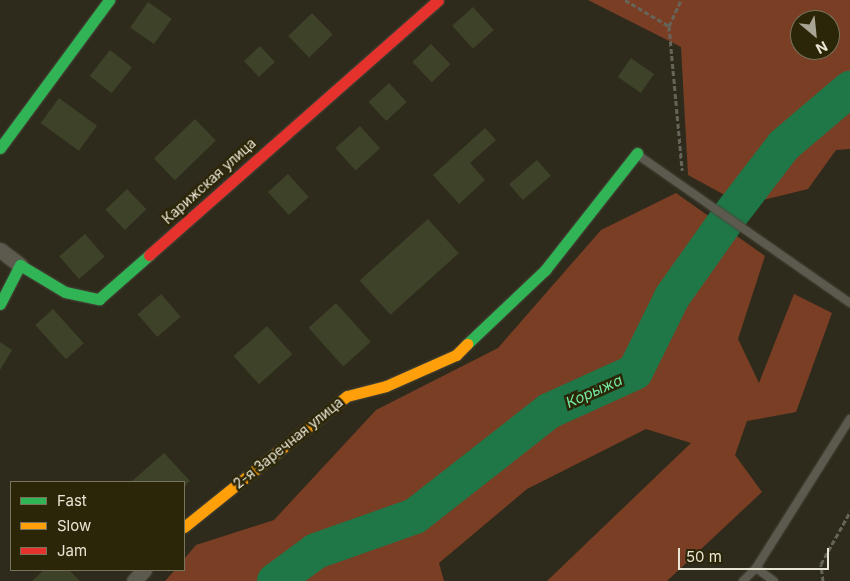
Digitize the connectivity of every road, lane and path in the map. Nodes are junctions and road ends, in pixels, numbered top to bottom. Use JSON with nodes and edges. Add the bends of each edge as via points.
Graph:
{"nodes":[{"id":1,"x":109,"y":0,"type":"edge"},
{"id":2,"x":438,"y":0,"type":"edge"},
{"id":3,"x":625,"y":0,"type":"edge"},
{"id":4,"x":681,"y":0,"type":"edge"},
{"id":5,"x":669,"y":26,"type":"junction"},
{"id":6,"x":0,"y":148,"type":"edge"},
{"id":7,"x":637,"y":153,"type":"joint"},
{"id":8,"x":683,"y":186,"type":"junction"},
{"id":9,"x":0,"y":250,"type":"edge"},
{"id":10,"x":20,"y":266,"type":"junction"},
{"id":11,"x":850,"y":303,"type":"edge"},
{"id":12,"x":0,"y":304,"type":"edge"},
{"id":13,"x":850,"y":419,"type":"edge"},
{"id":14,"x":850,"y":512,"type":"edge"},
{"id":15,"x":185,"y":526,"type":"edge"},
{"id":16,"x":756,"y":568,"type":"junction"},
{"id":17,"x":143,"y":571,"type":"edge"},
{"id":18,"x":134,"y":581,"type":"edge"},
{"id":19,"x":743,"y":581,"type":"edge"},
{"id":20,"x":774,"y":581,"type":"edge"},
{"id":21,"x":823,"y":581,"type":"edge"}],
"edges":[{"from":1,"to":6,"type":"street"},
{"from":2,"to":10,"type":"street","name":"Карижская улица","via":[[99,299],[65,292]]},
{"from":3,"to":5,"type":"path"},
{"from":4,"to":5,"type":"path"},
{"from":5,"to":8,"type":"path"},
{"from":7,"to":8,"type":"lane"},
{"from":7,"to":15,"type":"street","name":"2-я Заречная улица","via":[[545,270],[456,354],[386,386],[347,396]]},
{"from":8,"to":11,"type":"lane"},
{"from":9,"to":10,"type":"street"},
{"from":10,"to":12,"type":"street"},
{"from":13,"to":16,"type":"lane"},
{"from":14,"to":21,"type":"path","via":[[821,564]]},
{"from":16,"to":19,"type":"lane"},
{"from":16,"to":20,"type":"lane"},
{"from":17,"to":18,"type":"street"}]}
